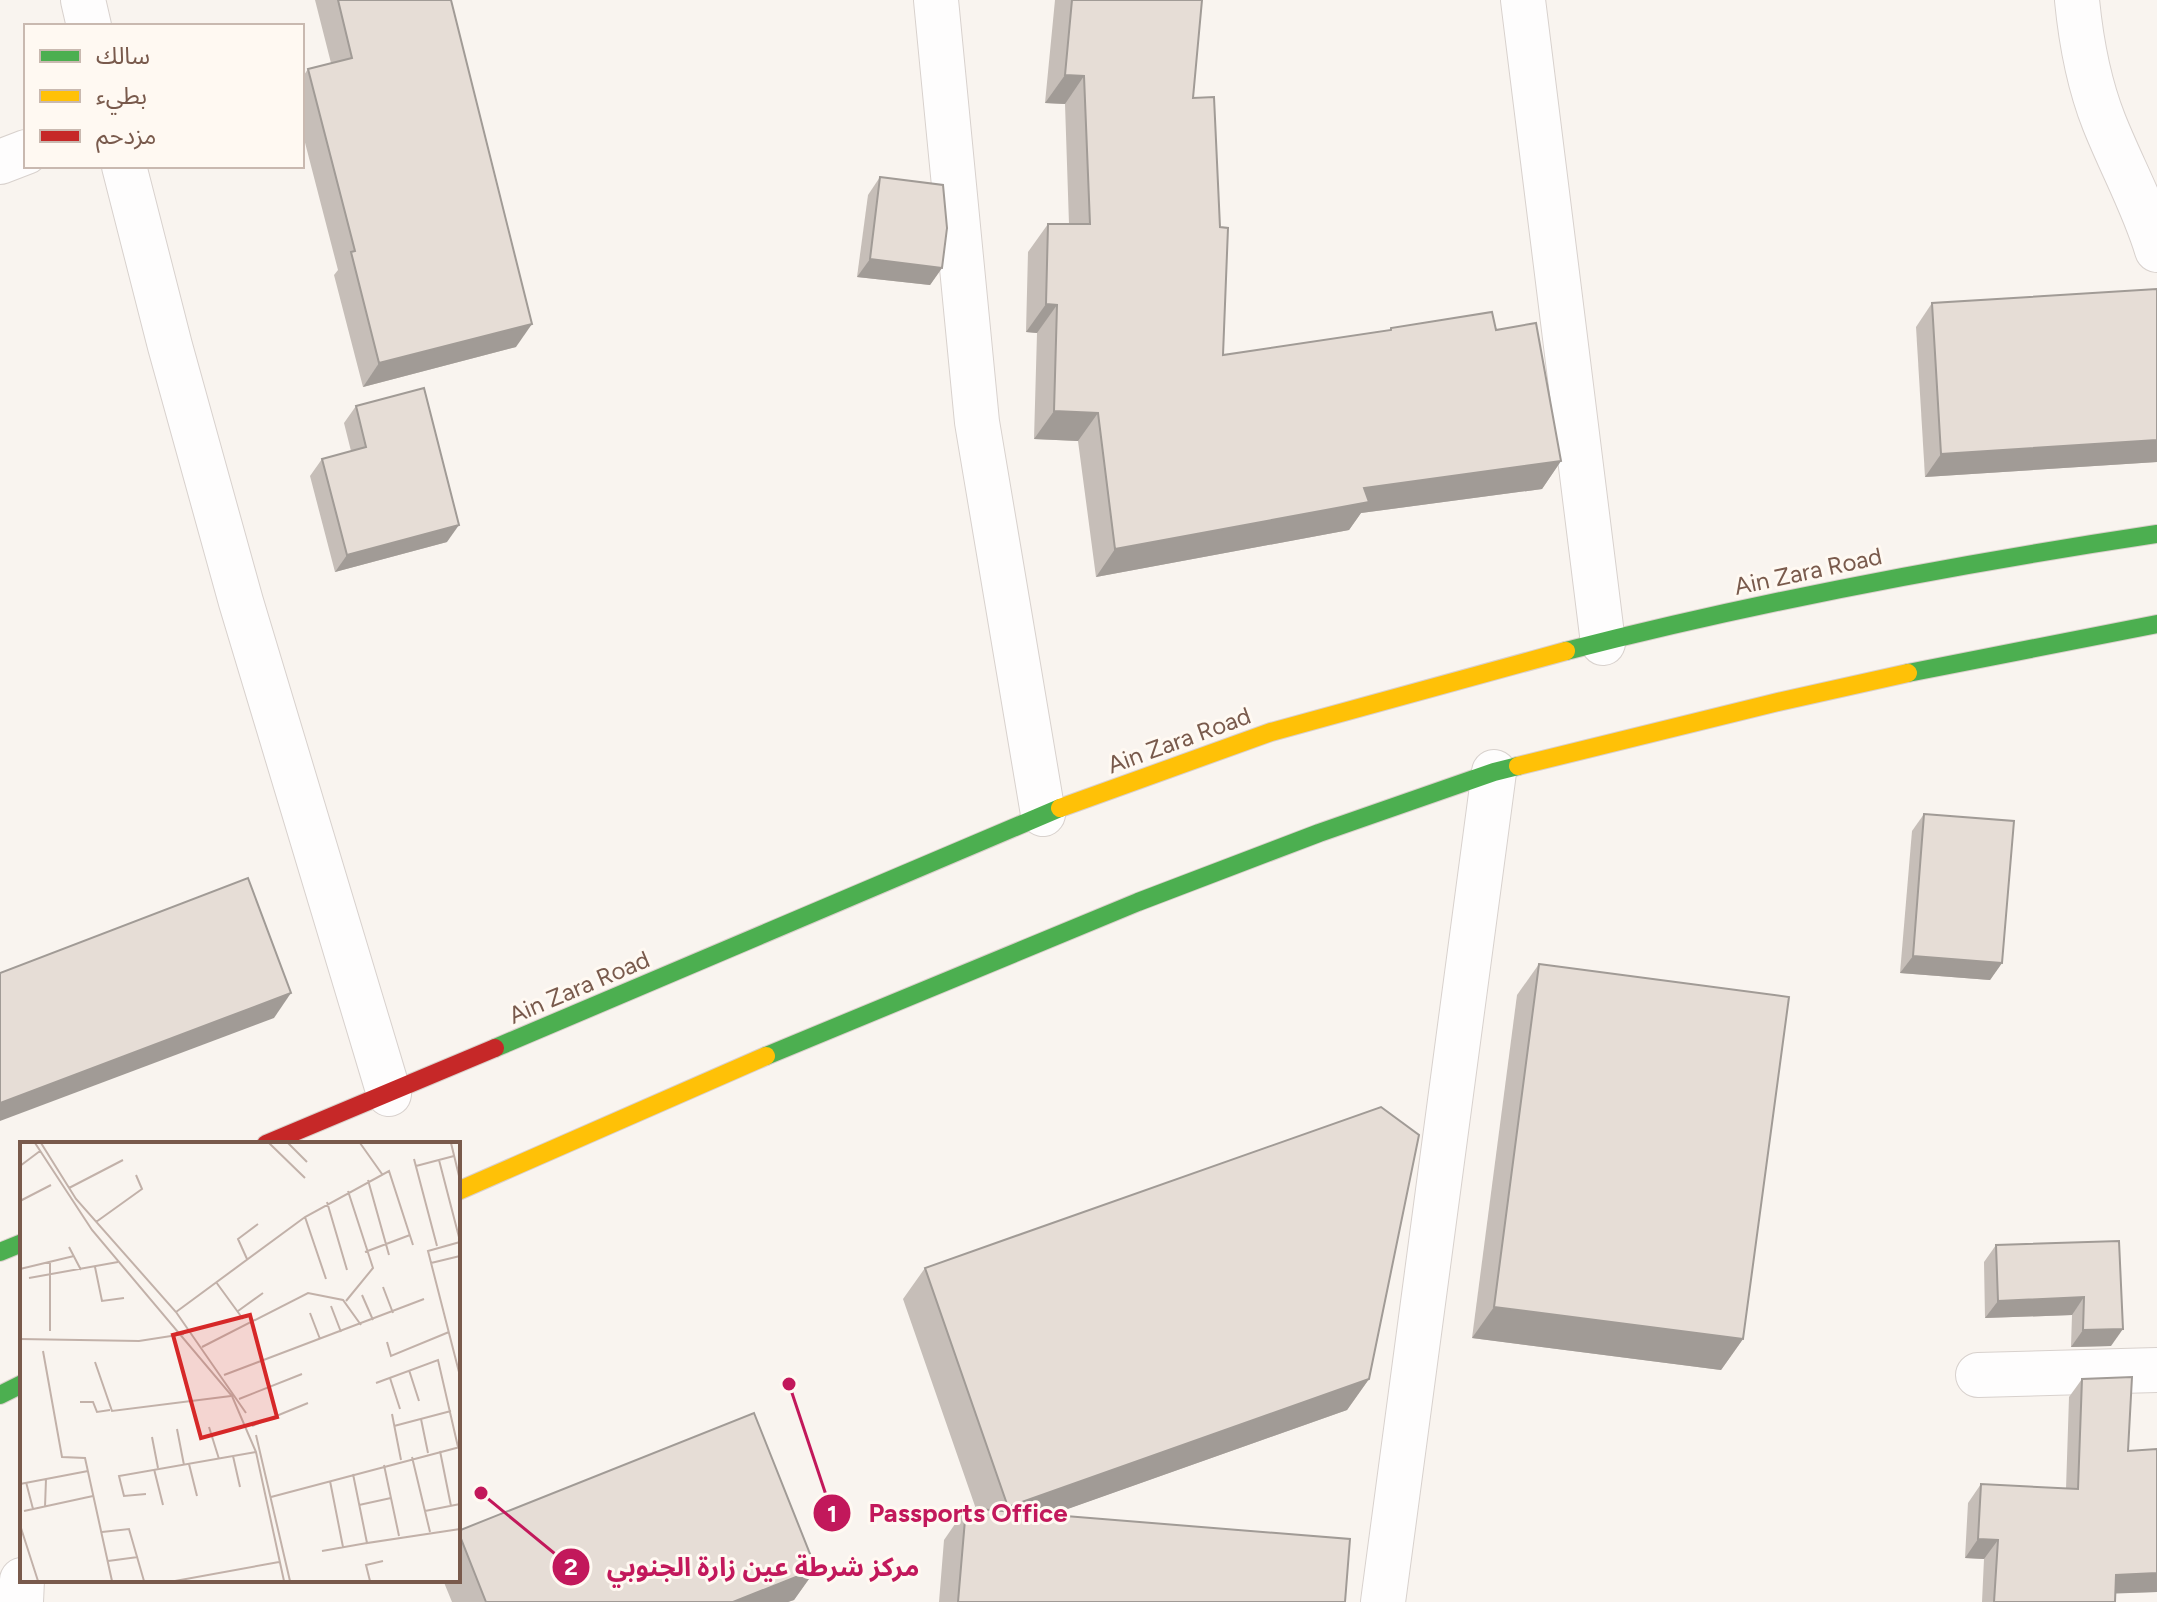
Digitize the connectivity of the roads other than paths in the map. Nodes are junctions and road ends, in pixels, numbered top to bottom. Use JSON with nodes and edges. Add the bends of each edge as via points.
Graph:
{"nodes":[{"id":1,"x":83,"y":0,"type":"edge"},
{"id":2,"x":936,"y":0,"type":"edge"},
{"id":3,"x":1523,"y":0,"type":"edge"},
{"id":4,"x":2077,"y":0,"type":"edge"},
{"id":5,"x":89,"y":24,"type":"edge"},
{"id":6,"x":24,"y":153,"type":"edge"},
{"id":7,"x":0,"y":162,"type":"edge"},
{"id":8,"x":125,"y":168,"type":"edge"},
{"id":9,"x":2157,"y":250,"type":"edge"},
{"id":10,"x":2157,"y":534,"type":"edge"},
{"id":11,"x":2157,"y":624,"type":"edge"},
{"id":12,"x":1603,"y":643,"type":"junction"},
{"id":13,"x":1494,"y":772,"type":"junction"},
{"id":14,"x":1043,"y":814,"type":"junction"},
{"id":15,"x":389,"y":1094,"type":"junction"},
{"id":16,"x":271,"y":1142,"type":"edge"},
{"id":17,"x":460,"y":1190,"type":"edge"},
{"id":18,"x":20,"y":1244,"type":"edge"},
{"id":19,"x":0,"y":1252,"type":"edge"},
{"id":20,"x":2157,"y":1370,"type":"edge"},
{"id":21,"x":1978,"y":1375,"type":"dead end"},
{"id":22,"x":20,"y":1385,"type":"edge"},
{"id":23,"x":0,"y":1395,"type":"edge"},
{"id":24,"x":22,"y":1582,"type":"edge"},
{"id":25,"x":21,"y":1602,"type":"edge"},
{"id":26,"x":1383,"y":1602,"type":"edge"}],
"edges":[{"from":1,"to":5,"type":"street"},
{"from":2,"to":14,"type":"street","via":[[977,422]]},
{"from":3,"to":12,"type":"street"},
{"from":4,"to":9,"type":"street","via":[[2103,121]]},
{"from":6,"to":7,"type":"street"},
{"from":8,"to":15,"type":"street","via":[[241,602]]},
{"from":10,"to":12,"type":"main road","name":"Ain Zara Road","via":[[1850,586]]},
{"from":11,"to":13,"type":"main road","via":[[1778,702]]},
{"from":12,"to":14,"type":"main road","name":"Ain Zara Road","via":[[1271,732]]},
{"from":13,"to":17,"type":"main road","via":[[1138,902]]},
{"from":13,"to":26,"type":"street"},
{"from":14,"to":15,"type":"main road","name":"Ain Zara Road"},
{"from":15,"to":16,"type":"main road","name":"Ain Zara Road"},
{"from":18,"to":19,"type":"main road"},
{"from":20,"to":21,"type":"street"},
{"from":22,"to":23,"type":"main road"},
{"from":24,"to":25,"type":"street"}]}
